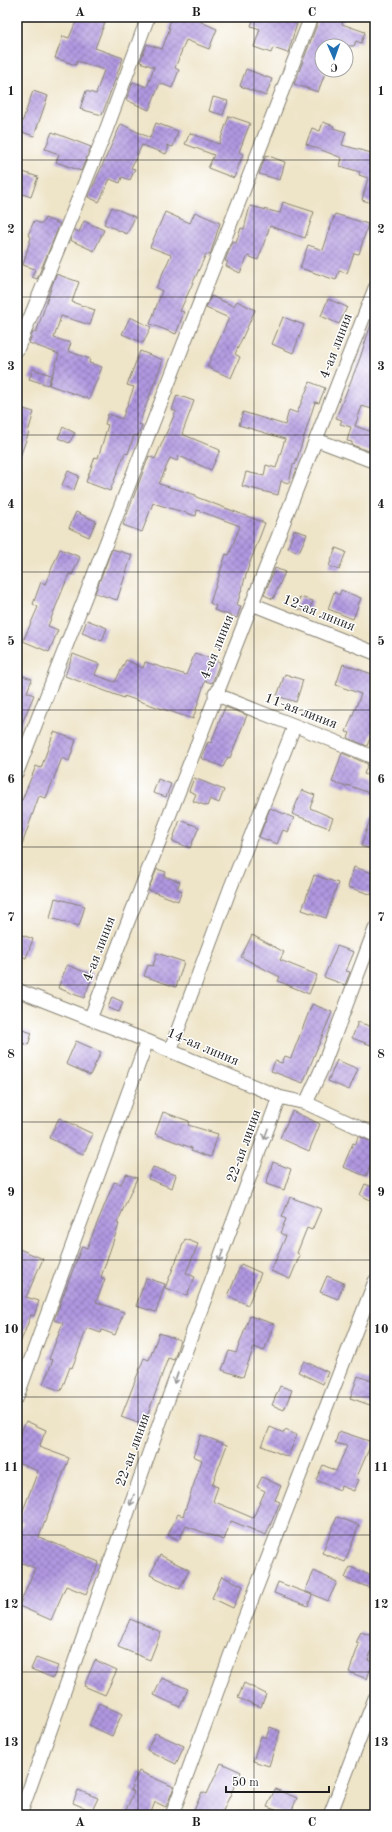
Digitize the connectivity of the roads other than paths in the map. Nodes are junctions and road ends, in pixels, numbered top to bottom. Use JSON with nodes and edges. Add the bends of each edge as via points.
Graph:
{"nodes":[{"id":1,"x":148,"y":17,"type":"edge"},
{"id":2,"x":311,"y":17,"type":"edge"},
{"id":3,"x":375,"y":288,"type":"edge"},
{"id":4,"x":17,"y":350,"type":"edge"},
{"id":5,"x":317,"y":440,"type":"junction"},
{"id":6,"x":375,"y":462,"type":"edge"},
{"id":7,"x":252,"y":604,"type":"junction"},
{"id":8,"x":375,"y":653,"type":"edge"},
{"id":9,"x":215,"y":694,"type":"junction"},
{"id":10,"x":294,"y":726,"type":"junction"},
{"id":11,"x":375,"y":758,"type":"edge"},
{"id":12,"x":17,"y":772,"type":"edge"},
{"id":13,"x":375,"y":929,"type":"edge"},
{"id":14,"x":17,"y":990,"type":"edge"},
{"id":15,"x":90,"y":1019,"type":"junction"},
{"id":16,"x":147,"y":1042,"type":"junction"},
{"id":17,"x":170,"y":1051,"type":"junction"},
{"id":18,"x":279,"y":1097,"type":"junction"},
{"id":19,"x":306,"y":1103,"type":"junction"},
{"id":20,"x":375,"y":1135,"type":"edge"},
{"id":21,"x":375,"y":1281,"type":"edge"},
{"id":22,"x":17,"y":1397,"type":"edge"},
{"id":23,"x":375,"y":1698,"type":"edge"},
{"id":24,"x":20,"y":1815,"type":"edge"},
{"id":25,"x":172,"y":1815,"type":"edge"},
{"id":26,"x":330,"y":1815,"type":"edge"}],
"edges":[{"from":1,"to":4,"type":"street"},
{"from":2,"to":12,"type":"street"},
{"from":3,"to":5,"type":"street","name":"4-ая линия"},
{"from":5,"to":6,"type":"street"},
{"from":5,"to":7,"type":"street","name":"4-ая линия"},
{"from":7,"to":8,"type":"street","name":"12-ая линия"},
{"from":7,"to":9,"type":"street","name":"4-ая линия"},
{"from":9,"to":10,"type":"street","name":"11-ая линия"},
{"from":9,"to":15,"type":"street","name":"4-ая линия"},
{"from":10,"to":11,"type":"street","name":"11-ая линия"},
{"from":10,"to":17,"type":"street"},
{"from":13,"to":19,"type":"street","via":[[323,1066]]},
{"from":14,"to":15,"type":"street","name":"14-ая линия"},
{"from":15,"to":16,"type":"street","name":"14-ая линия"},
{"from":16,"to":17,"type":"street","name":"14-ая линия"},
{"from":16,"to":22,"type":"street"},
{"from":17,"to":18,"type":"street","name":"14-ая линия"},
{"from":18,"to":19,"type":"street","name":"14-ая линия"},
{"from":18,"to":24,"type":"street","name":"22-ая линия","one_way":true,"via":[[172,1387]]},
{"from":19,"to":20,"type":"street","name":"14-ая линия"},
{"from":21,"to":25,"type":"street"},
{"from":23,"to":26,"type":"street"}]}
